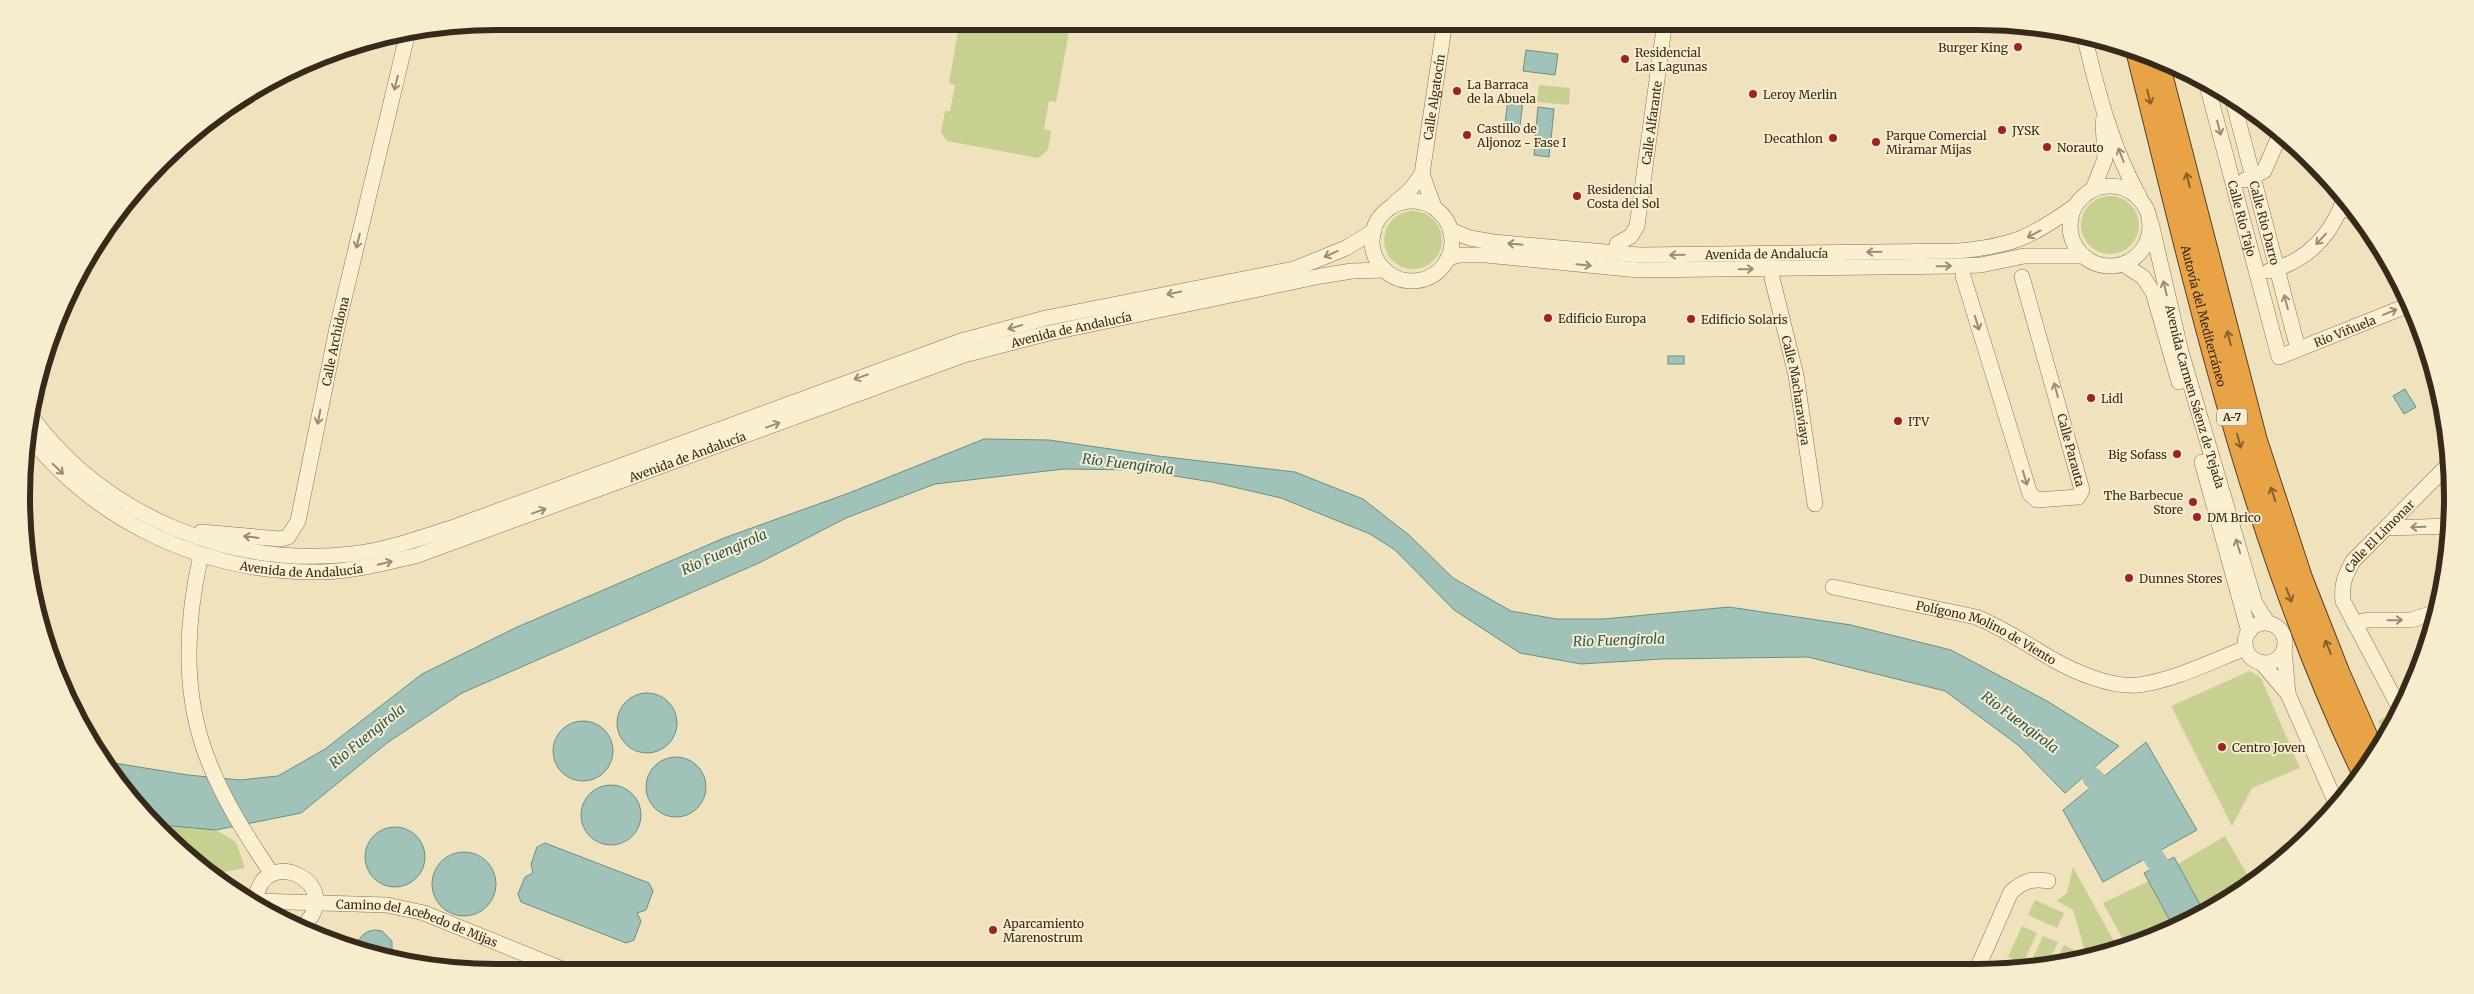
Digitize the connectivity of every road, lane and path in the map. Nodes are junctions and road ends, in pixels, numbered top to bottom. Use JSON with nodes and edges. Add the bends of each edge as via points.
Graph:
{"nodes":[{"id":1,"x":1444,"y":30,"type":"edge"},
{"id":2,"x":1664,"y":30,"type":"edge"},
{"id":3,"x":406,"y":39,"type":"edge"},
{"id":4,"x":2087,"y":43,"type":"edge"},
{"id":5,"x":2139,"y":60,"type":"edge"},
{"id":6,"x":2159,"y":67,"type":"edge"},
{"id":7,"x":2209,"y":93,"type":"edge"},
{"id":8,"x":2235,"y":108,"type":"edge"},
{"id":9,"x":2103,"y":109,"type":"junction"},
{"id":10,"x":2277,"y":140,"type":"edge"},
{"id":11,"x":1422,"y":174,"type":"junction"},
{"id":12,"x":2254,"y":178,"type":"junction"},
{"id":13,"x":2234,"y":183,"type":"junction"},
{"id":14,"x":2093,"y":189,"type":"junction"},
{"id":15,"x":2141,"y":200,"type":"junction"},
{"id":16,"x":1392,"y":206,"type":"junction"},
{"id":17,"x":2075,"y":206,"type":"junction"},
{"id":18,"x":2341,"y":206,"type":"edge"},
{"id":19,"x":1434,"y":207,"type":"junction"},
{"id":20,"x":2150,"y":223,"type":"junction"},
{"id":21,"x":1450,"y":230,"type":"junction"},
{"id":22,"x":1374,"y":231,"type":"junction"},
{"id":23,"x":1616,"y":244,"type":"dead end"},
{"id":24,"x":2083,"y":256,"type":"junction"},
{"id":25,"x":1448,"y":258,"type":"junction"},
{"id":26,"x":2123,"y":264,"type":"junction"},
{"id":27,"x":2278,"y":269,"type":"junction"},
{"id":28,"x":1385,"y":270,"type":"junction"},
{"id":29,"x":2258,"y":274,"type":"junction"},
{"id":30,"x":1963,"y":276,"type":"dead end"},
{"id":31,"x":2022,"y":277,"type":"dead end"},
{"id":32,"x":1772,"y":278,"type":"dead end"},
{"id":33,"x":2403,"y":307,"type":"edge"},
{"id":34,"x":2298,"y":349,"type":"junction"},
{"id":35,"x":2280,"y":357,"type":"joint"},
{"id":36,"x":36,"y":423,"type":"edge"},
{"id":37,"x":34,"y":441,"type":"edge"},
{"id":38,"x":2443,"y":470,"type":"edge"},
{"id":39,"x":1815,"y":504,"type":"dead end"},
{"id":40,"x":2443,"y":526,"type":"edge"},
{"id":41,"x":2386,"y":528,"type":"junction"},
{"id":42,"x":177,"y":529,"type":"junction"},
{"id":43,"x":201,"y":555,"type":"junction"},
{"id":44,"x":1833,"y":587,"type":"dead end"},
{"id":45,"x":2429,"y":614,"type":"edge"},
{"id":46,"x":2268,"y":623,"type":"junction"},
{"id":47,"x":2354,"y":623,"type":"junction"},
{"id":48,"x":2249,"y":632,"type":"junction"},
{"id":49,"x":2246,"y":648,"type":"junction"},
{"id":50,"x":2284,"y":650,"type":"junction"},
{"id":51,"x":2260,"y":662,"type":"junction"},
{"id":52,"x":2338,"y":672,"type":"junction"},
{"id":53,"x":2288,"y":694,"type":"junction"},
{"id":54,"x":2330,"y":700,"type":"junction"},
{"id":55,"x":2397,"y":702,"type":"edge"},
{"id":56,"x":2376,"y":739,"type":"edge"},
{"id":57,"x":2371,"y":747,"type":"edge"},
{"id":58,"x":2359,"y":764,"type":"edge"},
{"id":59,"x":2352,"y":774,"type":"edge"},
{"id":60,"x":2334,"y":798,"type":"edge"},
{"id":61,"x":272,"y":874,"type":"junction"},
{"id":62,"x":2048,"y":881,"type":"dead end"},
{"id":63,"x":256,"y":897,"type":"edge"},
{"id":64,"x":262,"y":900,"type":"edge"},
{"id":65,"x":315,"y":903,"type":"junction"},
{"id":66,"x":306,"y":923,"type":"edge"},
{"id":67,"x":552,"y":964,"type":"edge"},
{"id":68,"x":1978,"y":964,"type":"edge"}],
"edges":[{"from":1,"to":11,"type":"street","name":"Calle Algatocín"},
{"from":2,"to":23,"type":"street","name":"Calle Alfarante","via":[[1637,226],[1631,236]]},
{"from":3,"to":42,"type":"street","name":"Calle Archidona","one_way":true,"via":[[337,328],[298,521],[288,536],[280,539]]},
{"from":4,"to":9,"type":"street"},
{"from":5,"to":54,"type":"highway","name":"Autovía del Mediterráneo","number":"A-7","one_way":true,"via":[[2250,481],[2284,583]]},
{"from":52,"to":6,"type":"highway","name":"Autovía del Mediterráneo","number":"A-7","one_way":true,"via":[[2301,578],[2256,441]]},
{"from":7,"to":13,"type":"street","name":"Calle Rio Tajo","one_way":true},
{"from":8,"to":12,"type":"street","name":"Calle Rio Darro"},
{"from":9,"to":14,"type":"street","via":[[2105,159]]},
{"from":15,"to":9,"type":"street","one_way":true},
{"from":10,"to":12,"type":"street","via":[[2264,171]]},
{"from":11,"to":16,"type":"street"},
{"from":11,"to":19,"type":"street"},
{"from":12,"to":13,"type":"street"},
{"from":12,"to":27,"type":"street","name":"Calle Rio Darro"},
{"from":13,"to":29,"type":"street","name":"Calle Rio Tajo"},
{"from":14,"to":15,"type":"street","via":[[2119,186]]},
{"from":14,"to":17,"type":"street"},
{"from":15,"to":20,"type":"street","via":[[2148,211]]},
{"from":16,"to":19,"type":"street","via":[[1416,201]]},
{"from":16,"to":22,"type":"street","via":[[1382,214]]},
{"from":17,"to":21,"type":"street","name":"Avenida de Andalucía","one_way":true,"via":[[2024,239],[1990,248],[1958,251],[1639,255],[1493,242]]},
{"from":17,"to":24,"type":"street","via":[[2070,232]]},
{"from":18,"to":27,"type":"street","one_way":true,"via":[[2330,230],[2306,255]]},
{"from":19,"to":21,"type":"street"},
{"from":20,"to":26,"type":"street","via":[[2144,248]]},
{"from":46,"to":20,"type":"street","name":"Avenida Carmen Sáenz de Tejada","one_way":true,"via":[[2255,603],[2199,417]]},
{"from":21,"to":25,"type":"street"},
{"from":22,"to":28,"type":"street","via":[[1373,248]]},
{"from":22,"to":42,"type":"street","name":"Avenida de Andalucía","one_way":true,"via":[[1346,248],[1294,269],[1046,318],[961,341],[454,527],[384,548],[353,554],[291,556],[237,550]]},
{"from":25,"to":24,"type":"street","name":"Avenida de Andalucía","one_way":true,"via":[[1486,255],[1647,270],[1957,266],[1981,265],[2024,256]]},
{"from":24,"to":26,"type":"street","via":[[2102,264]]},
{"from":25,"to":28,"type":"street","via":[[1436,273],[1424,279],[1404,279]]},
{"from":26,"to":48,"type":"street","name":"Avenida Carmen Sáenz de Tejada","via":[[2143,277],[2153,292]]},
{"from":27,"to":29,"type":"street"},
{"from":34,"to":27,"type":"street","name":"Calle Rio Darro","one_way":true},
{"from":43,"to":28,"type":"street","name":"Avenida de Andalucía","one_way":true,"via":[[234,564],[290,571],[330,571],[385,564],[460,540],[964,355],[1049,333],[1305,279],[1352,271]]},
{"from":29,"to":35,"type":"street","name":"Calle Rio Tajo"},
{"from":30,"to":31,"type":"street","name":"Calle Parauta","one_way":true,"via":[[2030,494],[2038,500],[2078,497],[2082,490]]},
{"from":32,"to":39,"type":"street","name":"Calle Macharaviaya","via":[[1796,374]]},
{"from":34,"to":33,"type":"street","name":"Rio Viñuela","one_way":true},
{"from":34,"to":35,"type":"street","name":"Rio Viñuela"},
{"from":36,"to":42,"type":"street","name":"Avenida de Andalucía","via":[[85,476],[148,516]]},
{"from":37,"to":43,"type":"street","name":"Avenida de Andalucía","one_way":true,"via":[[53,464],[100,505],[143,531]]},
{"from":38,"to":41,"type":"street","name":"Calle El Limonar"},
{"from":40,"to":41,"type":"street","one_way":true},
{"from":41,"to":47,"type":"street","name":"Calle El Limonar","via":[[2353,561],[2345,574],[2341,587],[2343,601]]},
{"from":43,"to":61,"type":"street","via":[[189,627],[193,698],[202,742],[213,773]]},
{"from":44,"to":49,"type":"street","name":"Polígono Molino de Viento","via":[[1976,617],[1995,624],[2078,672],[2104,681],[2137,685],[2161,680]]},
{"from":47,"to":45,"type":"street","one_way":true,"via":[[2411,620]]},
{"from":46,"to":48,"type":"street","via":[[2255,626]]},
{"from":46,"to":50,"type":"street","via":[[2283,633]]},
{"from":47,"to":55,"type":"street","name":"Calle El Limonar"},
{"from":48,"to":49,"type":"street"},
{"from":49,"to":51,"type":"street"},
{"from":50,"to":51,"type":"street","via":[[2272,662]]},
{"from":50,"to":53,"type":"street"},
{"from":51,"to":53,"type":"street"},
{"from":52,"to":56,"type":"highway"},
{"from":52,"to":57,"type":"highway","name":"Autovía del Mediterráneo","number":"A-7"},
{"from":53,"to":60,"type":"street"},
{"from":54,"to":58,"type":"highway","name":"Autovía del Mediterráneo","number":"A-7"},
{"from":54,"to":59,"type":"highway"},
{"from":61,"to":63,"type":"street","via":[[263,880]]},
{"from":61,"to":65,"type":"street","via":[[281,871],[303,876],[313,889]]},
{"from":62,"to":68,"type":"street","via":[[2037,879],[2022,883],[2011,892]]},
{"from":64,"to":65,"type":"street","name":"Camino del Acebedo de Mijas"},
{"from":65,"to":66,"type":"street"},
{"from":65,"to":67,"type":"street","name":"Camino del Acebedo de Mijas","via":[[387,905],[424,913]]}]}
